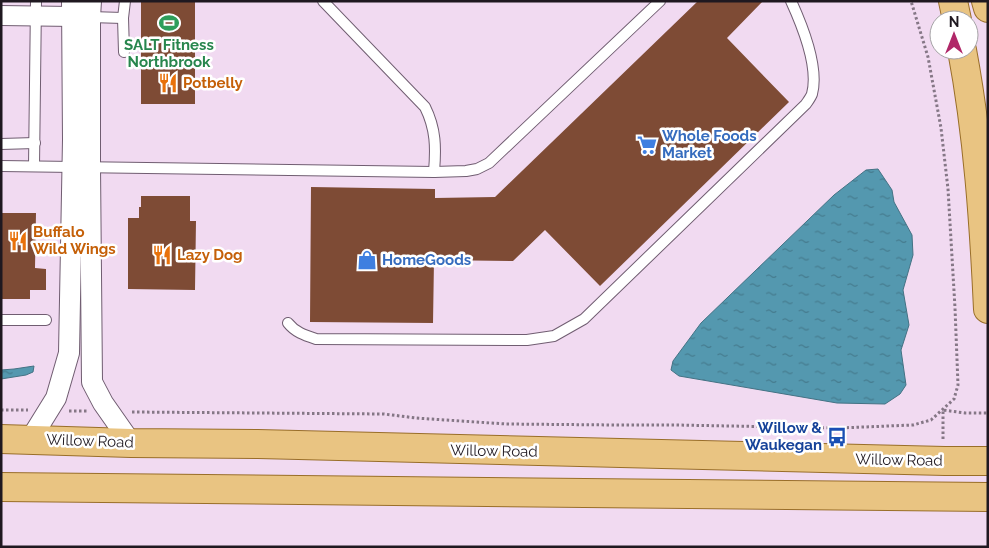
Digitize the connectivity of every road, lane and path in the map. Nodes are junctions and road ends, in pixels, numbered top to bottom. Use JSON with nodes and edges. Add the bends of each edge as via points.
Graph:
{"nodes":[{"id":1,"x":124,"y":1,"type":"edge"},
{"id":2,"x":324,"y":1,"type":"edge"},
{"id":3,"x":338,"y":1,"type":"edge"},
{"id":4,"x":660,"y":1,"type":"edge"},
{"id":5,"x":792,"y":1,"type":"edge"},
{"id":6,"x":911,"y":1,"type":"edge"},
{"id":7,"x":986,"y":1,"type":"edge"},
{"id":8,"x":988,"y":8,"type":"edge"},
{"id":9,"x":1,"y":11,"type":"edge"},
{"id":10,"x":36,"y":11,"type":"edge"},
{"id":11,"x":79,"y":11,"type":"edge"},
{"id":12,"x":335,"y":14,"type":"junction"},
{"id":13,"x":123,"y":18,"type":"junction"},
{"id":14,"x":1,"y":20,"type":"edge"},
{"id":15,"x":124,"y":52,"type":"dead end"},
{"id":16,"x":964,"y":60,"type":"edge"},
{"id":17,"x":35,"y":143,"type":"junction"},
{"id":18,"x":1,"y":144,"type":"edge"},
{"id":19,"x":1,"y":166,"type":"edge"},
{"id":20,"x":34,"y":166,"type":"junction"},
{"id":21,"x":81,"y":167,"type":"junction"},
{"id":22,"x":434,"y":172,"type":"junction"},
{"id":23,"x":988,"y":309,"type":"edge"},
{"id":24,"x":1,"y":320,"type":"edge"},
{"id":25,"x":46,"y":320,"type":"dead end"},
{"id":26,"x":288,"y":323,"type":"dead end"},
{"id":27,"x":1,"y":410,"type":"edge"},
{"id":28,"x":943,"y":410,"type":"junction"},
{"id":29,"x":48,"y":411,"type":"junction"},
{"id":30,"x":109,"y":412,"type":"junction"},
{"id":31,"x":988,"y":413,"type":"edge"},
{"id":32,"x":942,"y":436,"type":"dead end"},
{"id":33,"x":1,"y":440,"type":"edge"},
{"id":34,"x":30,"y":440,"type":"junction"},
{"id":35,"x":131,"y":443,"type":"junction"},
{"id":36,"x":988,"y":461,"type":"edge"},
{"id":37,"x":1,"y":486,"type":"edge"},
{"id":38,"x":988,"y":497,"type":"edge"}],
"edges":[{"from":1,"to":13,"type":"lane"},
{"from":2,"to":12,"type":"lane"},
{"from":3,"to":12,"type":"lane"},
{"from":4,"to":22,"type":"lane","via":[[489,162],[477,169]]},
{"from":5,"to":26,"type":"lane","via":[[809,48],[812,96],[584,319],[554,336],[527,340],[316,339],[303,335]]},
{"from":6,"to":28,"type":"path","via":[[930,66],[948,189],[958,385],[954,399]]},
{"from":7,"to":8,"type":"main road"},
{"from":9,"to":10,"type":"lane"},
{"from":10,"to":11,"type":"lane"},
{"from":10,"to":14,"type":"lane"},
{"from":10,"to":17,"type":"lane"},
{"from":11,"to":13,"type":"lane"},
{"from":11,"to":21,"type":"street"},
{"from":12,"to":22,"type":"lane","via":[[426,106],[434,133]]},
{"from":13,"to":15,"type":"lane"},
{"from":16,"to":23,"type":"main road","via":[[975,133]]},
{"from":17,"to":18,"type":"lane"},
{"from":17,"to":20,"type":"lane"},
{"from":19,"to":20,"type":"lane"},
{"from":20,"to":21,"type":"lane"},
{"from":21,"to":22,"type":"lane"},
{"from":21,"to":29,"type":"street","via":[[69,353],[56,398]]},
{"from":21,"to":30,"type":"street","via":[[92,382]]},
{"from":24,"to":25,"type":"lane"},
{"from":27,"to":29,"type":"path"},
{"from":28,"to":30,"type":"path","via":[[931,420],[913,425],[839,428],[506,424],[384,414]]},
{"from":28,"to":31,"type":"path"},
{"from":28,"to":32,"type":"path"},
{"from":29,"to":30,"type":"path"},
{"from":29,"to":34,"type":"street"},
{"from":30,"to":35,"type":"street"},
{"from":33,"to":34,"type":"main road","name":"Willow Road"},
{"from":34,"to":35,"type":"main road","name":"Willow Road"},
{"from":35,"to":36,"type":"main road","name":"Willow Road"},
{"from":37,"to":38,"type":"main road"}]}
